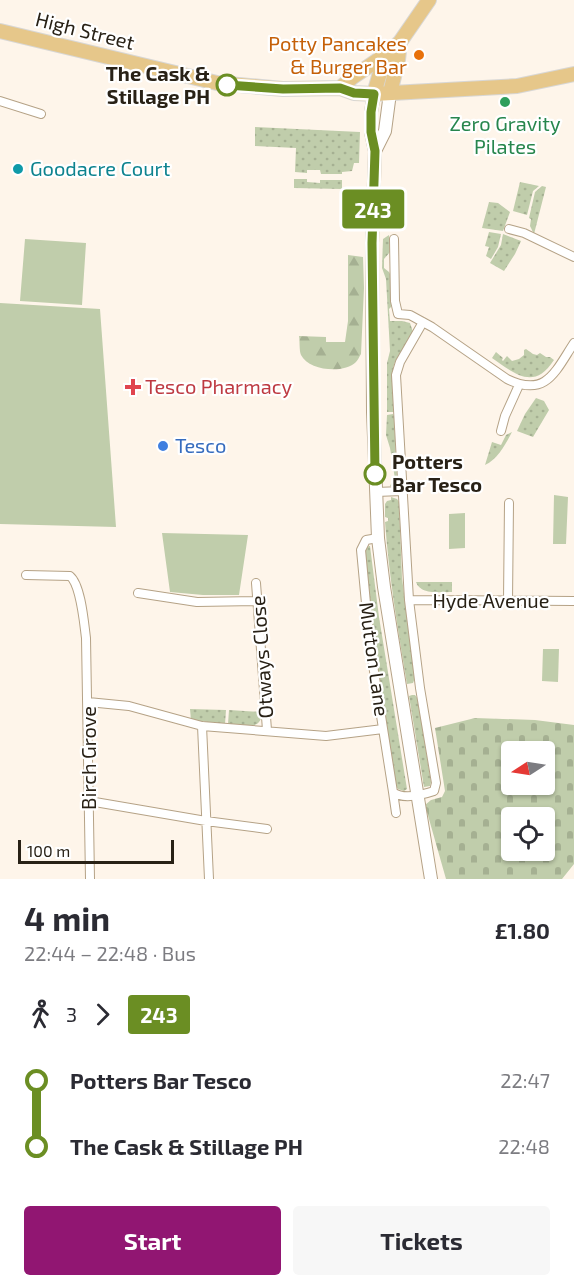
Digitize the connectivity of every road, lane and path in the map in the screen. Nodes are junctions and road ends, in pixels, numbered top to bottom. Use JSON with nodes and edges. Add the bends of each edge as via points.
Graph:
{"nodes":[{"id":1,"x":429,"y":0,"type":"edge"},
{"id":2,"x":0,"y":31,"type":"edge"},
{"id":3,"x":400,"y":42,"type":"junction"},
{"id":4,"x":385,"y":55,"type":"junction"},
{"id":5,"x":574,"y":74,"type":"edge"},
{"id":6,"x":340,"y":88,"type":"junction"},
{"id":7,"x":390,"y":93,"type":"junction"},
{"id":8,"x":374,"y":94,"type":"junction"},
{"id":9,"x":0,"y":101,"type":"edge"},
{"id":10,"x":42,"y":114,"type":"dead end"},
{"id":11,"x":375,"y":151,"type":"junction"},
{"id":12,"x":509,"y":229,"type":"dead end"},
{"id":13,"x":394,"y":239,"type":"dead end"},
{"id":14,"x":574,"y":257,"type":"edge"},
{"id":15,"x":423,"y":322,"type":"junction"},
{"id":16,"x":574,"y":343,"type":"edge"},
{"id":17,"x":519,"y":385,"type":"junction"},
{"id":18,"x":501,"y":430,"type":"dead end"},
{"id":19,"x":402,"y":491,"type":"junction"},
{"id":20,"x":376,"y":492,"type":"junction"},
{"id":21,"x":509,"y":503,"type":"dead end"},
{"id":22,"x":378,"y":538,"type":"junction"},
{"id":23,"x":26,"y":575,"type":"dead end"},
{"id":24,"x":256,"y":583,"type":"dead end"},
{"id":25,"x":138,"y":593,"type":"dead end"},
{"id":26,"x":409,"y":600,"type":"junction"},
{"id":27,"x":258,"y":601,"type":"junction"},
{"id":28,"x":508,"y":601,"type":"junction"},
{"id":29,"x":574,"y":601,"type":"edge"},
{"id":30,"x":410,"y":690,"type":"junction"},
{"id":31,"x":88,"y":702,"type":"junction"},
{"id":32,"x":202,"y":726,"type":"junction"},
{"id":33,"x":383,"y":729,"type":"junction"},
{"id":34,"x":267,"y":730,"type":"junction"},
{"id":35,"x":393,"y":792,"type":"junction"},
{"id":36,"x":417,"y":795,"type":"junction"},
{"id":37,"x":89,"y":801,"type":"junction"},
{"id":38,"x":396,"y":813,"type":"dead end"},
{"id":39,"x":206,"y":821,"type":"junction"},
{"id":40,"x":267,"y":829,"type":"dead end"},
{"id":41,"x":90,"y":879,"type":"edge"},
{"id":42,"x":209,"y":879,"type":"edge"},
{"id":43,"x":431,"y":879,"type":"edge"}],
"edges":[{"from":1,"to":3,"type":"main road"},
{"from":2,"to":6,"type":"main road","name":"High Street","via":[[217,83],[283,89]]},
{"from":3,"to":4,"type":"main road"},
{"from":3,"to":7,"type":"main road"},
{"from":4,"to":6,"type":"main road"},
{"from":4,"to":8,"type":"main road"},
{"from":5,"to":7,"type":"main road","name":"High Street","via":[[517,86]]},
{"from":6,"to":8,"type":"main road","name":"High Street"},
{"from":7,"to":8,"type":"main road","name":"High Street"},
{"from":7,"to":11,"type":"main road","name":"Mutton Lane","via":[[386,131]]},
{"from":8,"to":11,"type":"main road","name":"Mutton Lane","via":[[371,132]]},
{"from":9,"to":10,"type":"street"},
{"from":11,"to":20,"type":"main road","name":"Mutton Lane","via":[[372,243]]},
{"from":12,"to":14,"type":"street"},
{"from":13,"to":15,"type":"street","via":[[398,314]]},
{"from":15,"to":17,"type":"street"},
{"from":15,"to":19,"type":"street","name":"Mutton Lane","via":[[396,375]]},
{"from":16,"to":17,"type":"street","via":[[548,379],[534,386]]},
{"from":17,"to":18,"type":"street"},
{"from":19,"to":20,"type":"street"},
{"from":19,"to":26,"type":"street","name":"Mutton Lane"},
{"from":20,"to":22,"type":"main road","name":"Mutton Lane"},
{"from":21,"to":28,"type":"street"},
{"from":22,"to":30,"type":"main road","name":"Mutton Lane","via":[[384,587]]},
{"from":22,"to":33,"type":"street","name":"Mutton Lane","via":[[366,540],[361,550],[368,634]]},
{"from":23,"to":31,"type":"street","name":"Birch Grove","via":[[61,575],[75,580],[86,638]]},
{"from":24,"to":27,"type":"street","name":"Otways Close"},
{"from":25,"to":27,"type":"street","via":[[197,602]]},
{"from":26,"to":28,"type":"street","name":"Hyde Avenue"},
{"from":26,"to":30,"type":"street","name":"Mutton Lane"},
{"from":27,"to":34,"type":"street","name":"Otways Close"},
{"from":28,"to":29,"type":"street","name":"Hyde Avenue"},
{"from":30,"to":36,"type":"main road","name":"Mutton Lane"},
{"from":30,"to":36,"type":"street","name":"Mutton Lane","via":[[436,783],[434,791]]},
{"from":31,"to":32,"type":"street","via":[[129,706]]},
{"from":31,"to":37,"type":"street","name":"Birch Grove"},
{"from":32,"to":34,"type":"street"},
{"from":32,"to":39,"type":"street"},
{"from":33,"to":34,"type":"street","via":[[326,736]]},
{"from":33,"to":35,"type":"street","name":"Mutton Lane"},
{"from":35,"to":36,"type":"street","via":[[404,797]]},
{"from":35,"to":38,"type":"street","name":"Mutton Lane"},
{"from":36,"to":43,"type":"main road","name":"Mutton Lane"},
{"from":37,"to":39,"type":"street"},
{"from":37,"to":41,"type":"street","name":"Birch Grove"},
{"from":39,"to":40,"type":"street"},
{"from":39,"to":42,"type":"street"}]}
